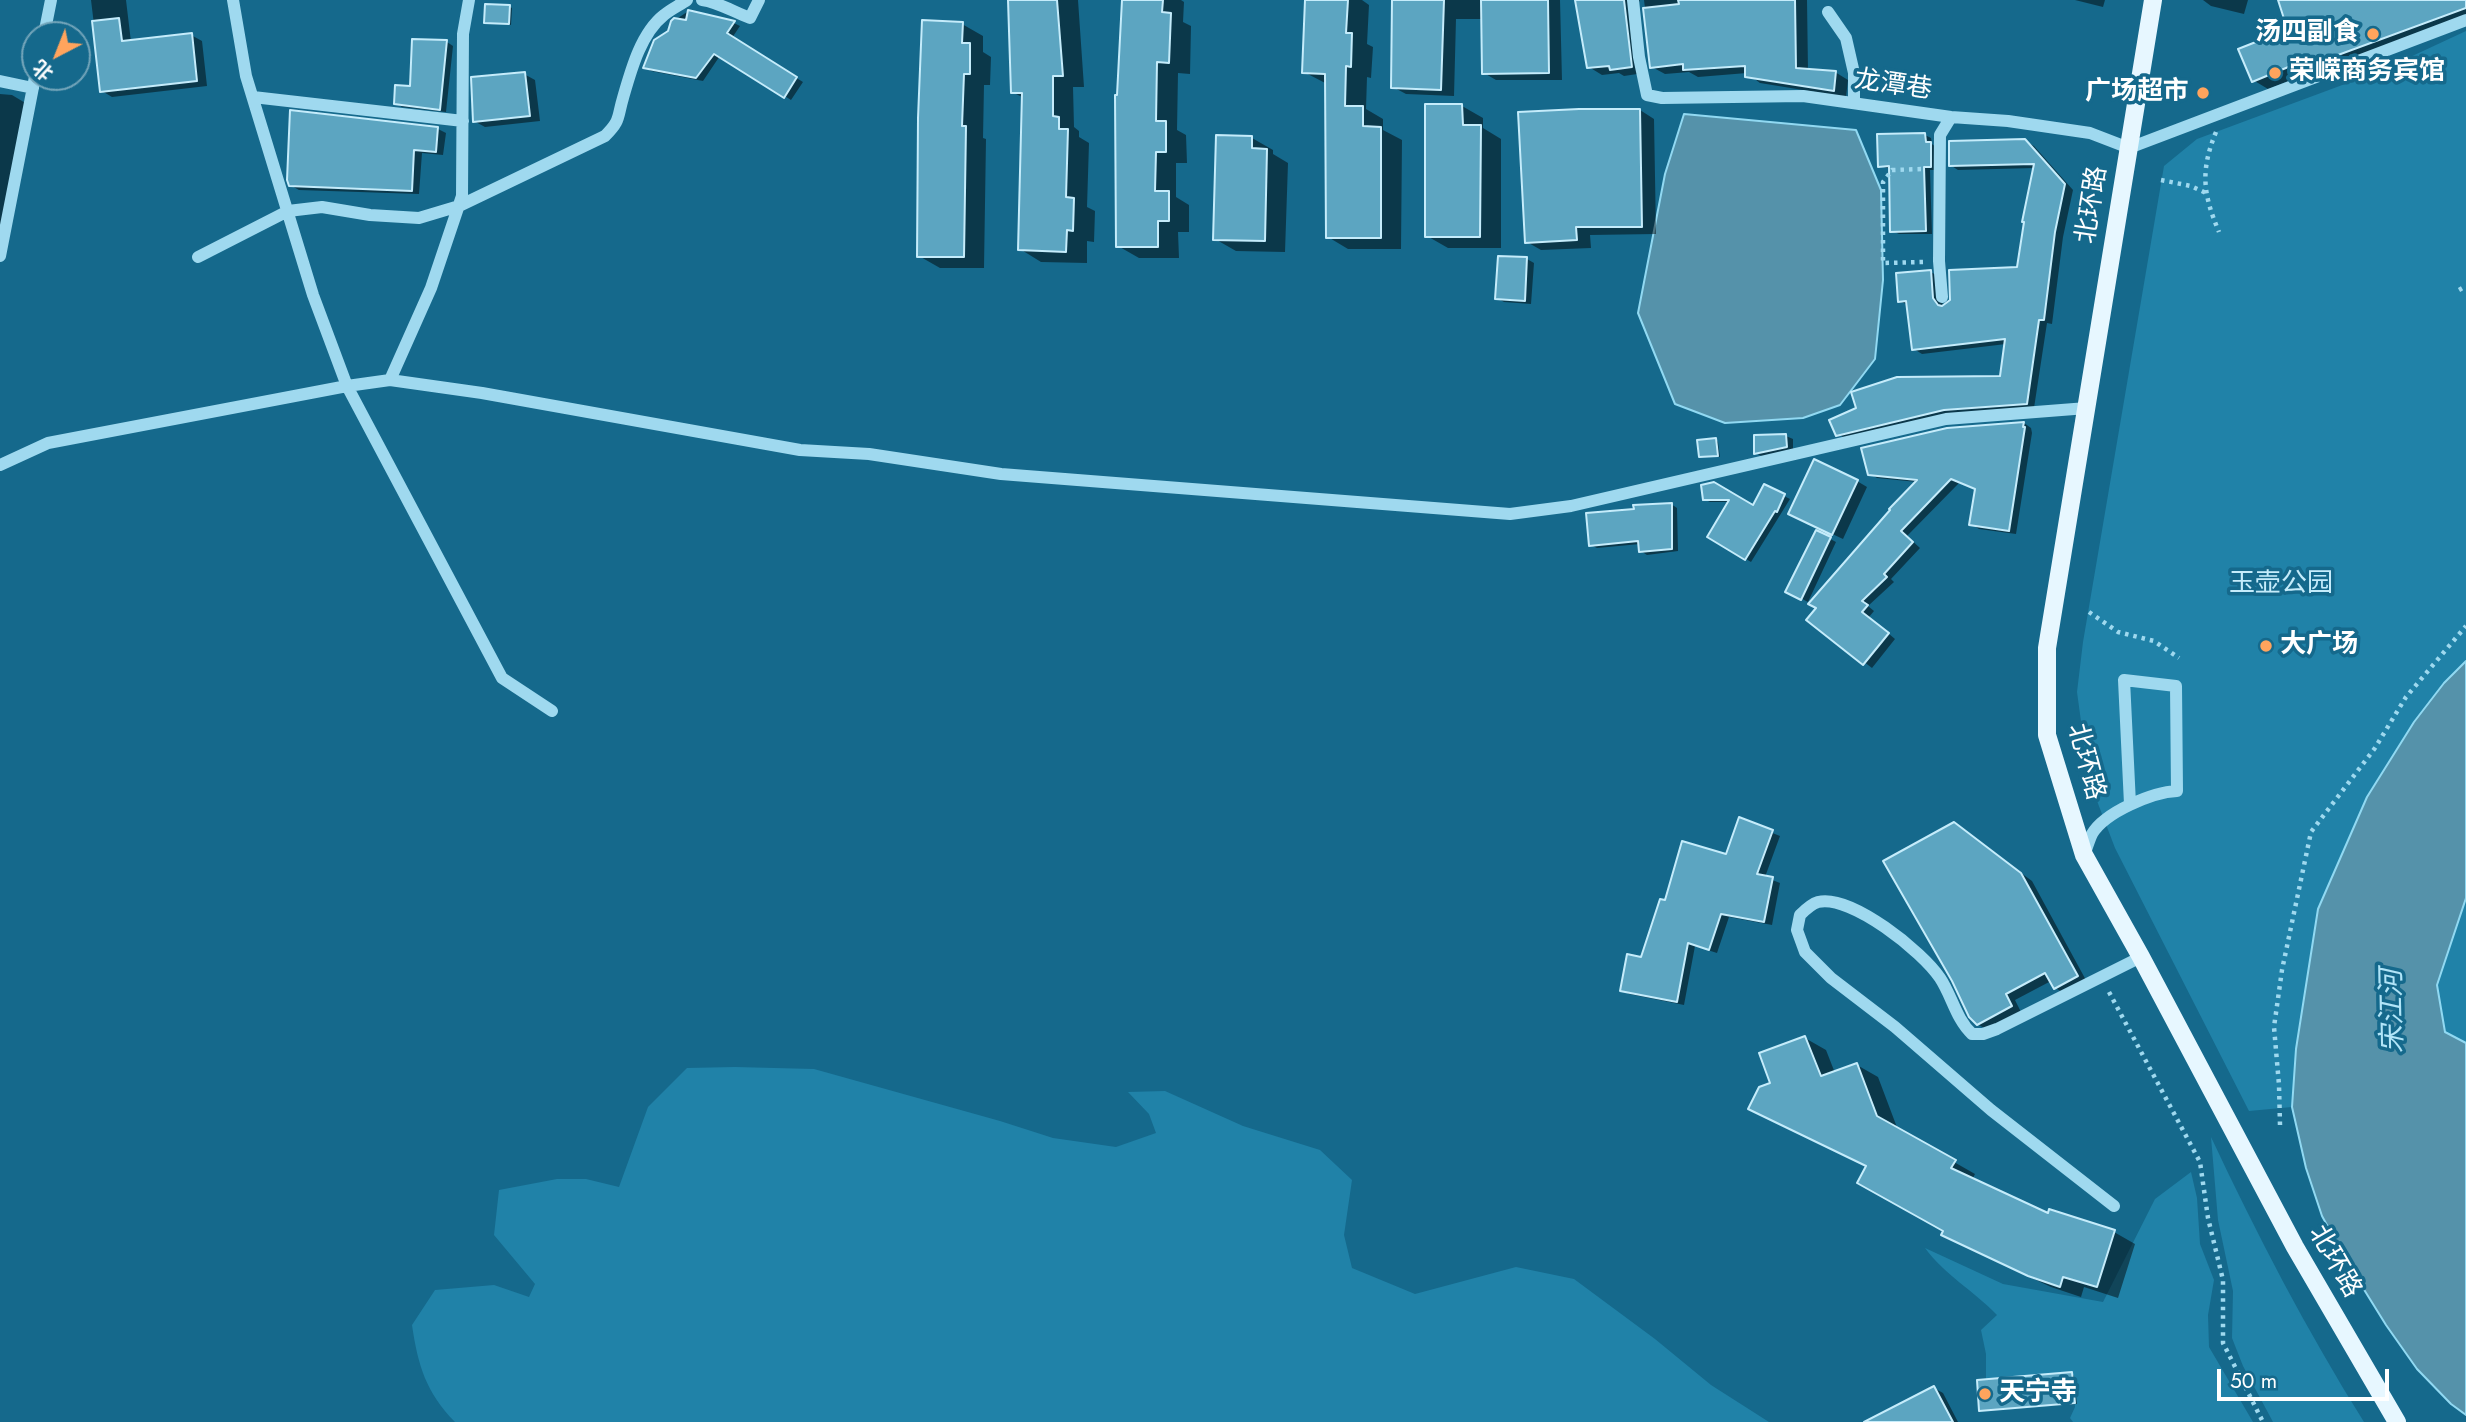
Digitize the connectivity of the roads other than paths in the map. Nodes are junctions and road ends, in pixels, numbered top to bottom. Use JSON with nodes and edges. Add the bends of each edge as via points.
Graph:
{"nodes":[{"id":1,"x":51,"y":0,"type":"edge"},
{"id":2,"x":233,"y":0,"type":"edge"},
{"id":3,"x":469,"y":0,"type":"edge"},
{"id":4,"x":687,"y":0,"type":"edge"},
{"id":5,"x":702,"y":0,"type":"edge"},
{"id":6,"x":759,"y":0,"type":"edge"},
{"id":7,"x":1633,"y":0,"type":"edge"},
{"id":8,"x":2153,"y":0,"type":"edge"},
{"id":9,"x":1828,"y":12,"type":"dead end"},
{"id":10,"x":2466,"y":20,"type":"edge"},
{"id":11,"x":47,"y":21,"type":"edge"},
{"id":12,"x":0,"y":81,"type":"edge"},
{"id":13,"x":21,"y":82,"type":"edge"},
{"id":14,"x":32,"y":91,"type":"edge"},
{"id":15,"x":253,"y":97,"type":"junction"},
{"id":16,"x":1854,"y":103,"type":"junction"},
{"id":17,"x":1951,"y":117,"type":"junction"},
{"id":18,"x":463,"y":121,"type":"junction"},
{"id":19,"x":2129,"y":148,"type":"junction"},
{"id":20,"x":459,"y":206,"type":"junction"},
{"id":21,"x":288,"y":211,"type":"junction"},
{"id":22,"x":0,"y":256,"type":"edge"},
{"id":23,"x":198,"y":257,"type":"dead end"},
{"id":24,"x":1941,"y":297,"type":"dead end"},
{"id":25,"x":390,"y":380,"type":"junction"},
{"id":26,"x":347,"y":386,"type":"junction"},
{"id":27,"x":2087,"y":408,"type":"junction"},
{"id":28,"x":0,"y":465,"type":"edge"},
{"id":29,"x":552,"y":712,"type":"dead end"},
{"id":30,"x":2130,"y":804,"type":"junction"},
{"id":31,"x":2084,"y":855,"type":"junction"},
{"id":32,"x":2141,"y":957,"type":"junction"},
{"id":33,"x":2113,"y":1206,"type":"dead end"},
{"id":34,"x":2397,"y":1422,"type":"edge"}],
"edges":[{"from":1,"to":11,"type":"street"},
{"from":2,"to":15,"type":"street"},
{"from":3,"to":18,"type":"street","via":[[463,34]]},
{"from":4,"to":20,"type":"street","via":[[649,31],[633,66],[618,123],[605,136]]},
{"from":5,"to":6,"type":"street","via":[[750,18]]},
{"from":7,"to":16,"type":"street","name":"龙潭巷","via":[[1647,95],[1803,96]]},
{"from":8,"to":19,"type":"main road","name":"北环路"},
{"from":9,"to":16,"type":"street","via":[[1846,38],[1854,73]]},
{"from":10,"to":19,"type":"street"},
{"from":12,"to":13,"type":"street"},
{"from":14,"to":22,"type":"street"},
{"from":15,"to":18,"type":"street"},
{"from":15,"to":21,"type":"street"},
{"from":16,"to":17,"type":"street","name":"龙潭巷"},
{"from":17,"to":19,"type":"street","name":"龙潭巷","via":[[2090,133]]},
{"from":17,"to":24,"type":"street","via":[[1940,135]]},
{"from":18,"to":20,"type":"street"},
{"from":19,"to":27,"type":"main road","name":"北环路"},
{"from":20,"to":21,"type":"street","via":[[419,218],[322,207]]},
{"from":20,"to":25,"type":"street","via":[[431,288]]},
{"from":21,"to":23,"type":"street"},
{"from":21,"to":26,"type":"street"},
{"from":25,"to":26,"type":"street"},
{"from":25,"to":27,"type":"street","via":[[800,450],[869,454],[1001,474],[1510,514],[1571,506],[1946,419]]},
{"from":26,"to":28,"type":"street","via":[[48,443]]},
{"from":26,"to":29,"type":"street","via":[[502,678]]},
{"from":27,"to":31,"type":"main road","name":"北环路","via":[[2047,648],[2047,735]]},
{"from":30,"to":30,"type":"street","via":[[2177,791],[2176,686],[2124,680]]},
{"from":30,"to":31,"type":"street","via":[[2093,833]]},
{"from":31,"to":32,"type":"main road","name":"北环路"},
{"from":32,"to":33,"type":"street","via":[[1997,1029],[1972,1034],[1925,960],[1866,915],[1833,902],[1818,902],[1800,915],[1797,930],[1805,952],[1831,978]]},
{"from":32,"to":34,"type":"main road","name":"北环路","via":[[2295,1248]]}]}
